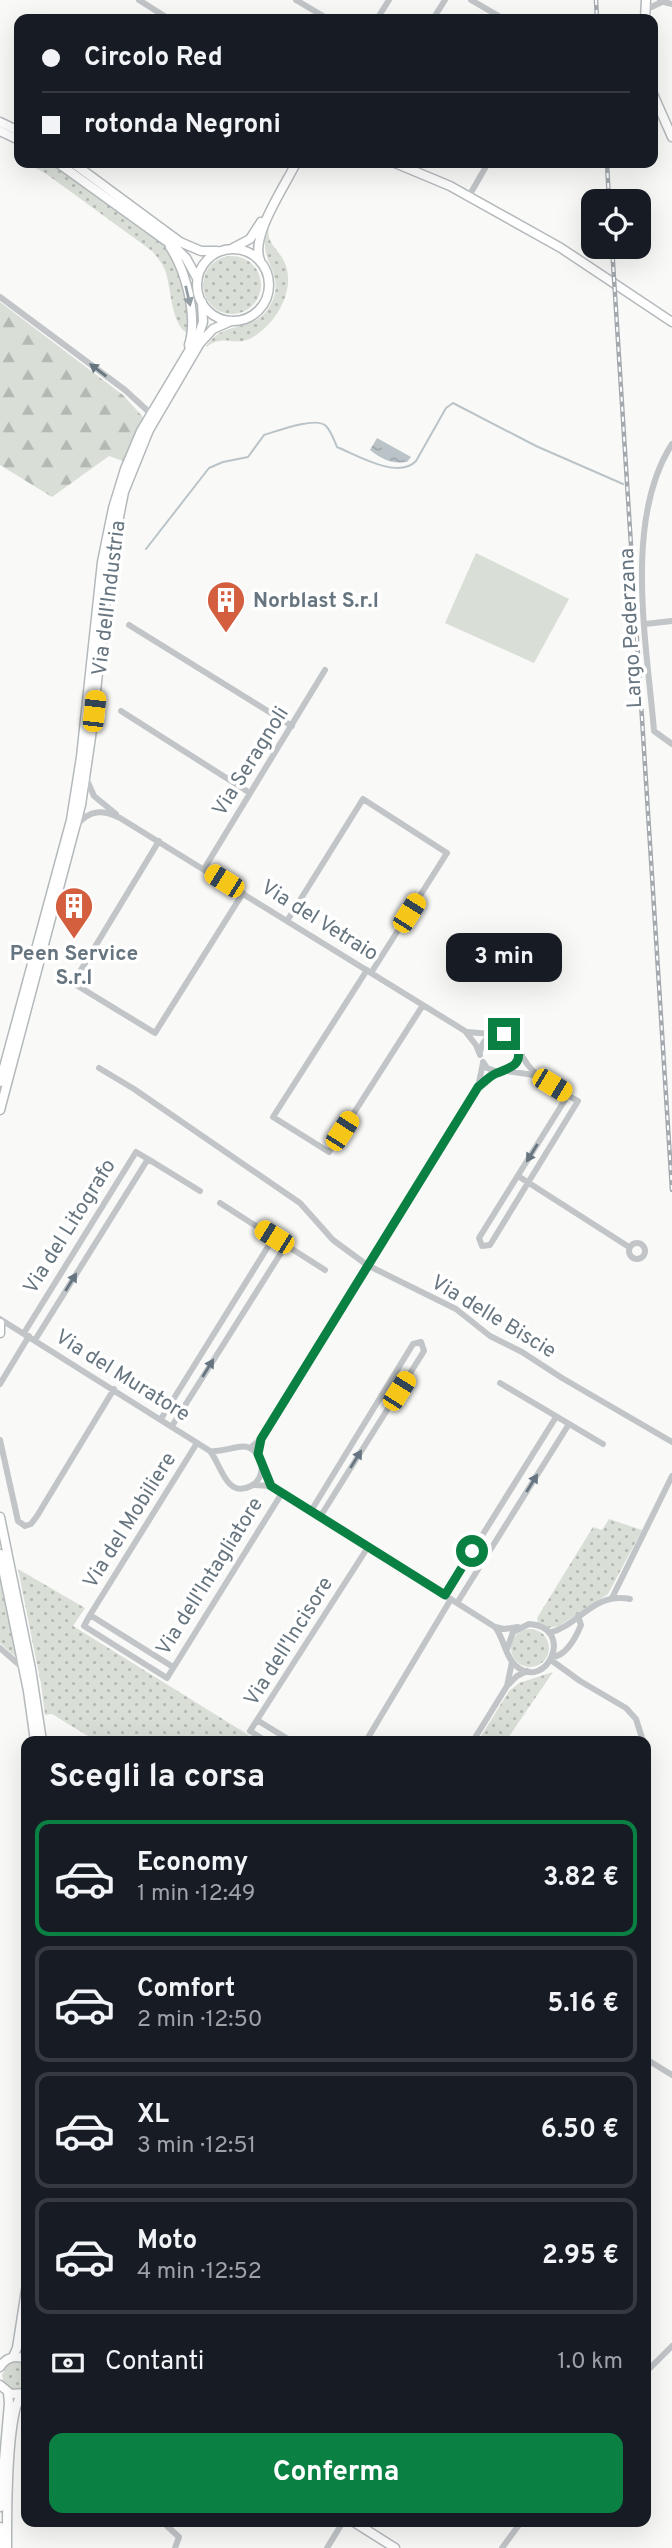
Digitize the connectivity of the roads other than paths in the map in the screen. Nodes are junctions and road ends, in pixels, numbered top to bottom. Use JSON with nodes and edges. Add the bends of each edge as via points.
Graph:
{"nodes":[{"id":1,"x":139,"y":0,"type":"edge"},
{"id":2,"x":296,"y":0,"type":"edge"},
{"id":3,"x":471,"y":0,"type":"edge"},
{"id":4,"x":660,"y":1,"type":"edge"},
{"id":5,"x":672,"y":1,"type":"edge"},
{"id":6,"x":645,"y":10,"type":"edge"},
{"id":7,"x":161,"y":14,"type":"edge"},
{"id":8,"x":320,"y":14,"type":"edge"},
{"id":9,"x":495,"y":14,"type":"edge"},
{"id":10,"x":658,"y":105,"type":"edge"},
{"id":11,"x":672,"y":137,"type":"edge"},
{"id":12,"x":65,"y":168,"type":"edge"},
{"id":13,"x":80,"y":168,"type":"edge"},
{"id":14,"x":288,"y":168,"type":"edge"},
{"id":15,"x":294,"y":168,"type":"edge"},
{"id":16,"x":406,"y":168,"type":"edge"},
{"id":17,"x":485,"y":168,"type":"edge"},
{"id":18,"x":469,"y":196,"type":"junction"},
{"id":19,"x":167,"y":241,"type":"junction"},
{"id":20,"x":232,"y":248,"type":"junction"},
{"id":21,"x":220,"y":251,"type":"junction"},
{"id":22,"x":262,"y":263,"type":"junction"},
{"id":23,"x":197,"y":279,"type":"junction"},
{"id":24,"x":0,"y":297,"type":"edge"},
{"id":25,"x":202,"y":302,"type":"junction"},
{"id":26,"x":231,"y":321,"type":"junction"},
{"id":27,"x":672,"y":321,"type":"edge"},
{"id":28,"x":186,"y":354,"type":"junction"},
{"id":29,"x":150,"y":413,"type":"junction"},
{"id":30,"x":672,"y":444,"type":"edge"},
{"id":31,"x":672,"y":621,"type":"edge"},
{"id":32,"x":645,"y":624,"type":"junction"},
{"id":33,"x":129,"y":625,"type":"dead end"},
{"id":34,"x":325,"y":670,"type":"dead end"},
{"id":35,"x":121,"y":711,"type":"dead end"},
{"id":36,"x":292,"y":726,"type":"junction"},
{"id":37,"x":672,"y":744,"type":"edge"},
{"id":38,"x":86,"y":777,"type":"junction"},
{"id":39,"x":250,"y":793,"type":"junction"},
{"id":40,"x":100,"y":801,"type":"junction"},
{"id":41,"x":79,"y":802,"type":"junction"},
{"id":42,"x":104,"y":811,"type":"junction"},
{"id":43,"x":120,"y":817,"type":"junction"},
{"id":44,"x":77,"y":825,"type":"junction"},
{"id":45,"x":159,"y":841,"type":"junction"},
{"id":46,"x":204,"y":869,"type":"junction"},
{"id":47,"x":243,"y":893,"type":"junction"},
{"id":48,"x":288,"y":921,"type":"junction"},
{"id":49,"x":369,"y":972,"type":"junction"},
{"id":50,"x":423,"y":1005,"type":"junction"},
{"id":51,"x":465,"y":1031,"type":"junction"},
{"id":52,"x":494,"y":1034,"type":"junction"},
{"id":53,"x":9,"y":1049,"type":"junction"},
{"id":54,"x":519,"y":1049,"type":"junction"},
{"id":55,"x":480,"y":1055,"type":"junction"},
{"id":56,"x":0,"y":1060,"type":"edge"},
{"id":57,"x":483,"y":1063,"type":"junction"},
{"id":58,"x":99,"y":1068,"type":"dead end"},
{"id":59,"x":506,"y":1071,"type":"junction"},
{"id":60,"x":498,"y":1072,"type":"junction"},
{"id":61,"x":536,"y":1075,"type":"junction"},
{"id":62,"x":0,"y":1083,"type":"edge"},
{"id":63,"x":478,"y":1087,"type":"junction"},
{"id":64,"x":568,"y":1095,"type":"junction"},
{"id":65,"x":0,"y":1110,"type":"edge"},
{"id":66,"x":148,"y":1159,"type":"junction"},
{"id":67,"x":518,"y":1176,"type":"junction"},
{"id":68,"x":528,"y":1182,"type":"junction"},
{"id":69,"x":200,"y":1191,"type":"dead end"},
{"id":70,"x":220,"y":1203,"type":"dead end"},
{"id":71,"x":274,"y":1237,"type":"junction"},
{"id":72,"x":78,"y":1245,"type":"junction"},
{"id":73,"x":286,"y":1245,"type":"junction"},
{"id":74,"x":629,"y":1247,"type":"dead end"},
{"id":75,"x":89,"y":1252,"type":"junction"},
{"id":76,"x":368,"y":1265,"type":"junction"},
{"id":77,"x":325,"y":1270,"type":"dead end"},
{"id":78,"x":0,"y":1321,"type":"edge"},
{"id":79,"x":0,"y":1335,"type":"edge"},
{"id":80,"x":26,"y":1335,"type":"junction"},
{"id":81,"x":500,"y":1383,"type":"dead end"},
{"id":82,"x":0,"y":1384,"type":"edge"},
{"id":83,"x":114,"y":1389,"type":"junction"},
{"id":84,"x":556,"y":1417,"type":"junction"},
{"id":85,"x":161,"y":1419,"type":"junction"},
{"id":86,"x":569,"y":1424,"type":"junction"},
{"id":87,"x":363,"y":1425,"type":"junction"},
{"id":88,"x":172,"y":1426,"type":"junction"},
{"id":89,"x":373,"y":1432,"type":"junction"},
{"id":90,"x":261,"y":1439,"type":"junction"},
{"id":91,"x":0,"y":1440,"type":"edge"},
{"id":92,"x":672,"y":1442,"type":"edge"},
{"id":93,"x":197,"y":1443,"type":"junction"},
{"id":94,"x":603,"y":1444,"type":"dead end"},
{"id":95,"x":250,"y":1448,"type":"junction"},
{"id":96,"x":230,"y":1450,"type":"junction"},
{"id":97,"x":210,"y":1451,"type":"junction"},
{"id":98,"x":258,"y":1454,"type":"junction"},
{"id":99,"x":262,"y":1467,"type":"junction"},
{"id":100,"x":220,"y":1469,"type":"junction"},
{"id":101,"x":672,"y":1476,"type":"edge"},
{"id":102,"x":252,"y":1485,"type":"junction"},
{"id":103,"x":271,"y":1486,"type":"junction"},
{"id":104,"x":282,"y":1493,"type":"junction"},
{"id":105,"x":500,"y":1506,"type":"junction"},
{"id":106,"x":311,"y":1511,"type":"junction"},
{"id":107,"x":512,"y":1514,"type":"junction"},
{"id":108,"x":0,"y":1517,"type":"edge"},
{"id":109,"x":320,"y":1517,"type":"junction"},
{"id":110,"x":368,"y":1547,"type":"junction"},
{"id":111,"x":0,"y":1554,"type":"edge"},
{"id":112,"x":612,"y":1598,"type":"junction"},
{"id":113,"x":451,"y":1599,"type":"junction"},
{"id":114,"x":630,"y":1599,"type":"dead end"},
{"id":115,"x":90,"y":1615,"type":"junction"},
{"id":116,"x":578,"y":1616,"type":"junction"},
{"id":117,"x":495,"y":1627,"type":"junction"},
{"id":118,"x":518,"y":1628,"type":"junction"},
{"id":119,"x":550,"y":1633,"type":"junction"},
{"id":120,"x":0,"y":1648,"type":"edge"},
{"id":121,"x":507,"y":1649,"type":"junction"},
{"id":122,"x":552,"y":1658,"type":"junction"},
{"id":123,"x":512,"y":1662,"type":"junction"},
{"id":124,"x":173,"y":1667,"type":"junction"},
{"id":125,"x":24,"y":1669,"type":"junction"},
{"id":126,"x":527,"y":1671,"type":"junction"},
{"id":127,"x":167,"y":1678,"type":"joint"},
{"id":128,"x":507,"y":1686,"type":"junction"},
{"id":129,"x":257,"y":1720,"type":"junction"},
{"id":130,"x":34,"y":1736,"type":"edge"},
{"id":131,"x":41,"y":1736,"type":"edge"},
{"id":132,"x":258,"y":1736,"type":"edge"},
{"id":133,"x":283,"y":1736,"type":"edge"},
{"id":134,"x":369,"y":1736,"type":"edge"},
{"id":135,"x":475,"y":1736,"type":"edge"},
{"id":136,"x":641,"y":1736,"type":"edge"},
{"id":137,"x":651,"y":2062,"type":"edge"},
{"id":138,"x":672,"y":2075,"type":"edge"},
{"id":139,"x":21,"y":2322,"type":"edge"},
{"id":140,"x":672,"y":2346,"type":"edge"},
{"id":141,"x":13,"y":2357,"type":"junction"},
{"id":142,"x":21,"y":2358,"type":"edge"},
{"id":143,"x":0,"y":2366,"type":"edge"},
{"id":144,"x":651,"y":2366,"type":"edge"},
{"id":145,"x":0,"y":2385,"type":"edge"},
{"id":146,"x":8,"y":2393,"type":"junction"},
{"id":147,"x":21,"y":2394,"type":"edge"},
{"id":148,"x":21,"y":2398,"type":"edge"},
{"id":149,"x":0,"y":2507,"type":"edge"},
{"id":150,"x":0,"y":2527,"type":"edge"},
{"id":151,"x":168,"y":2527,"type":"edge"},
{"id":152,"x":340,"y":2527,"type":"edge"},
{"id":153,"x":362,"y":2527,"type":"edge"},
{"id":154,"x":517,"y":2527,"type":"edge"},
{"id":155,"x":0,"y":2548,"type":"edge"},
{"id":156,"x":8,"y":2548,"type":"edge"},
{"id":157,"x":175,"y":2548,"type":"edge"},
{"id":158,"x":327,"y":2548,"type":"edge"},
{"id":159,"x":395,"y":2548,"type":"edge"},
{"id":160,"x":502,"y":2548,"type":"edge"}],
"edges":[{"from":1,"to":7,"type":"street"},
{"from":2,"to":8,"type":"street"},
{"from":3,"to":9,"type":"street"},
{"from":4,"to":5,"type":"street"},
{"from":4,"to":6,"type":"street"},
{"from":10,"to":11,"type":"main road"},
{"from":12,"to":19,"type":"main road"},
{"from":13,"to":21,"type":"main road","via":[[180,242],[201,251]]},
{"from":14,"to":20,"type":"main road","via":[[256,232]]},
{"from":15,"to":22,"type":"main road","via":[[260,235]]},
{"from":16,"to":18,"type":"main road"},
{"from":17,"to":18,"type":"street"},
{"from":18,"to":27,"type":"main road","via":[[579,259]]},
{"from":19,"to":23,"type":"main road","via":[[186,258]]},
{"from":19,"to":28,"type":"main road","one_way":true,"via":[[182,269],[193,317]]},
{"from":20,"to":21,"type":"main road"},
{"from":20,"to":22,"type":"main road","via":[[249,252]]},
{"from":21,"to":23,"type":"main road","via":[[207,259]]},
{"from":22,"to":26,"type":"main road","via":[[269,289],[262,305],[248,317]]},
{"from":23,"to":25,"type":"main road"},
{"from":29,"to":24,"type":"street","one_way":true},
{"from":25,"to":26,"type":"main road","via":[[214,315]]},
{"from":25,"to":28,"type":"main road","name":"Via dell'Industria","via":[[201,328]]},
{"from":26,"to":38,"type":"main road","name":"Via dell'Industria","via":[[213,329],[200,344],[149,430],[124,492],[110,562]]},
{"from":28,"to":29,"type":"main road","name":"Via dell'Industria"},
{"from":29,"to":41,"type":"main road","name":"Via dell'Industria","via":[[124,469],[108,526]]},
{"from":30,"to":32,"type":"street","name":"Largo Pederzana","via":[[644,525]]},
{"from":31,"to":32,"type":"street"},
{"from":32,"to":37,"type":"street","name":"Largo Pederzana","via":[[654,731]]},
{"from":33,"to":36,"type":"street"},
{"from":34,"to":36,"type":"street","name":"Via Seragnoli"},
{"from":35,"to":39,"type":"street"},
{"from":36,"to":39,"type":"street","name":"Via Seragnoli"},
{"from":38,"to":40,"type":"street","name":"Via del Vetraio"},
{"from":38,"to":41,"type":"main road","name":"Via dell'Industria"},
{"from":39,"to":46,"type":"street","name":"Via Seragnoli"},
{"from":40,"to":41,"type":"street"},
{"from":40,"to":43,"type":"street","name":"Via del Vetraio"},
{"from":41,"to":42,"type":"street","name":"Via del Vetraio"},
{"from":41,"to":44,"type":"main road","name":"Via dell'Industria"},
{"from":41,"to":53,"type":"main road","name":"Via dell'Industria"},
{"from":42,"to":43,"type":"street","name":"Via del Vetraio"},
{"from":42,"to":44,"type":"street","via":[[86,816]]},
{"from":43,"to":45,"type":"street","name":"Via del Vetraio"},
{"from":44,"to":65,"type":"main road","name":"Via dell'Industria"},
{"from":45,"to":46,"type":"street","name":"Via del Vetraio"},
{"from":45,"to":47,"type":"street","via":[[73,983],[155,1033]]},
{"from":46,"to":47,"type":"street","name":"Via del Vetraio"},
{"from":47,"to":48,"type":"street","name":"Via del Vetraio"},
{"from":48,"to":49,"type":"street","name":"Via del Vetraio"},
{"from":48,"to":49,"type":"street","via":[[363,799],[447,853]]},
{"from":49,"to":50,"type":"street","name":"Via del Vetraio"},
{"from":49,"to":50,"type":"street","via":[[273,1117],[329,1153]]},
{"from":50,"to":51,"type":"street","name":"Via del Vetraio"},
{"from":51,"to":52,"type":"street","name":"Via del Vetraio"},
{"from":51,"to":55,"type":"street","name":"Via del Vetraio"},
{"from":52,"to":54,"type":"street","via":[[509,1036]]},
{"from":52,"to":55,"type":"street","via":[[483,1042]]},
{"from":53,"to":56,"type":"street"},
{"from":53,"to":62,"type":"main road","name":"Via dell'Industria"},
{"from":54,"to":59,"type":"street","via":[[518,1060]]},
{"from":54,"to":61,"type":"street"},
{"from":55,"to":57,"type":"street"},
{"from":57,"to":60,"type":"street"},
{"from":57,"to":63,"type":"street"},
{"from":58,"to":76,"type":"street","name":"Via delle Biscie","via":[[300,1203],[333,1240]]},
{"from":59,"to":60,"type":"street"},
{"from":59,"to":61,"type":"street"},
{"from":60,"to":63,"type":"street"},
{"from":61,"to":64,"type":"street"},
{"from":63,"to":76,"type":"street"},
{"from":64,"to":67,"type":"street","one_way":true},
{"from":64,"to":68,"type":"street","via":[[578,1101]]},
{"from":66,"to":69,"type":"street"},
{"from":66,"to":72,"type":"street","name":"Via del Litografo","via":[[136,1152]]},
{"from":66,"to":75,"type":"street","name":"Via del Litografo"},
{"from":67,"to":68,"type":"street"},
{"from":67,"to":68,"type":"street","via":[[479,1238],[482,1246],[490,1245]]},
{"from":68,"to":74,"type":"street"},
{"from":70,"to":71,"type":"street"},
{"from":71,"to":73,"type":"street"},
{"from":71,"to":85,"type":"street"},
{"from":72,"to":75,"type":"street"},
{"from":72,"to":80,"type":"street","name":"Via del Litografo"},
{"from":73,"to":77,"type":"street"},
{"from":88,"to":73,"type":"street","one_way":true},
{"from":80,"to":75,"type":"street","name":"Via del Litografo","one_way":true},
{"from":76,"to":90,"type":"street"},
{"from":76,"to":92,"type":"street","name":"Via delle Biscie","via":[[442,1301],[490,1336]]},
{"from":78,"to":79,"type":"main road"},
{"from":78,"to":80,"type":"street","name":"Via del Muratore"},
{"from":79,"to":80,"type":"street","via":[[9,1331]]},
{"from":80,"to":82,"type":"street"},
{"from":80,"to":83,"type":"street","name":"Via del Muratore"},
{"from":81,"to":84,"type":"street"},
{"from":83,"to":85,"type":"street","name":"Via del Muratore"},
{"from":83,"to":91,"type":"street","via":[[28,1526],[18,1521]]},
{"from":84,"to":86,"type":"street"},
{"from":84,"to":105,"type":"street"},
{"from":85,"to":88,"type":"street","name":"Via del Muratore"},
{"from":86,"to":94,"type":"street"},
{"from":107,"to":86,"type":"street","one_way":true},
{"from":87,"to":89,"type":"street"},
{"from":87,"to":89,"type":"street","via":[[413,1344],[421,1342],[424,1351]]},
{"from":87,"to":106,"type":"street"},
{"from":88,"to":93,"type":"street","name":"Via del Muratore"},
{"from":109,"to":89,"type":"street","one_way":true},
{"from":90,"to":95,"type":"street"},
{"from":90,"to":98,"type":"street"},
{"from":93,"to":97,"type":"street","name":"Via del Muratore"},
{"from":93,"to":115,"type":"street","name":"Via del Mobiliere"},
{"from":95,"to":96,"type":"street"},
{"from":95,"to":98,"type":"street"},
{"from":96,"to":97,"type":"street"},
{"from":96,"to":100,"type":"street"},
{"from":97,"to":100,"type":"street","name":"Via del Muratore"},
{"from":98,"to":99,"type":"street"},
{"from":99,"to":102,"type":"street","via":[[260,1478]]},
{"from":99,"to":103,"type":"street"},
{"from":100,"to":102,"type":"street","via":[[232,1486]]},
{"from":101,"to":112,"type":"street"},
{"from":102,"to":103,"type":"street"},
{"from":103,"to":104,"type":"street"},
{"from":104,"to":106,"type":"street"},
{"from":104,"to":124,"type":"street","name":"Via dell'Intagliatore"},
{"from":105,"to":107,"type":"street"},
{"from":105,"to":113,"type":"street"},
{"from":106,"to":109,"type":"street"},
{"from":107,"to":113,"type":"street"},
{"from":108,"to":131,"type":"main road"},
{"from":109,"to":110,"type":"street"},
{"from":110,"to":113,"type":"street"},
{"from":110,"to":129,"type":"street","name":"Via dell'Incisore"},
{"from":111,"to":125,"type":"main road"},
{"from":112,"to":114,"type":"street"},
{"from":112,"to":116,"type":"street"},
{"from":113,"to":117,"type":"street"},
{"from":113,"to":134,"type":"street"},
{"from":115,"to":124,"type":"street","name":"Via del Mobiliere"},
{"from":115,"to":127,"type":"street","name":"Via del Mobiliere","via":[[84,1626]]},
{"from":116,"to":119,"type":"street"},
{"from":116,"to":122,"type":"street","via":[[579,1630],[565,1652]]},
{"from":117,"to":118,"type":"street"},
{"from":117,"to":121,"type":"street"},
{"from":118,"to":119,"type":"street","via":[[535,1624]]},
{"from":118,"to":121,"type":"street"},
{"from":119,"to":122,"type":"street"},
{"from":120,"to":125,"type":"street"},
{"from":121,"to":123,"type":"street"},
{"from":122,"to":126,"type":"street","via":[[538,1671]]},
{"from":122,"to":136,"type":"street","via":[[626,1709],[636,1719]]},
{"from":123,"to":126,"type":"street"},
{"from":123,"to":128,"type":"street"},
{"from":124,"to":127,"type":"street","name":"Via dell'Intagliatore"},
{"from":125,"to":130,"type":"main road"},
{"from":126,"to":128,"type":"street"},
{"from":128,"to":135,"type":"street"},
{"from":129,"to":132,"type":"street","via":[[250,1731]]},
{"from":129,"to":133,"type":"street","name":"Via dell'Incisore"},
{"from":137,"to":138,"type":"street"},
{"from":139,"to":141,"type":"main road"},
{"from":140,"to":144,"type":"street"},
{"from":141,"to":142,"type":"main road"},
{"from":141,"to":143,"type":"main road"},
{"from":145,"to":146,"type":"main road"},
{"from":146,"to":147,"type":"main road"},
{"from":146,"to":149,"type":"main road"},
{"from":148,"to":156,"type":"main road","via":[[16,2404],[10,2454]]},
{"from":150,"to":155,"type":"main road"},
{"from":151,"to":157,"type":"street","via":[[179,2537]]},
{"from":152,"to":158,"type":"street"},
{"from":153,"to":159,"type":"main road"},
{"from":154,"to":160,"type":"street"}]}
